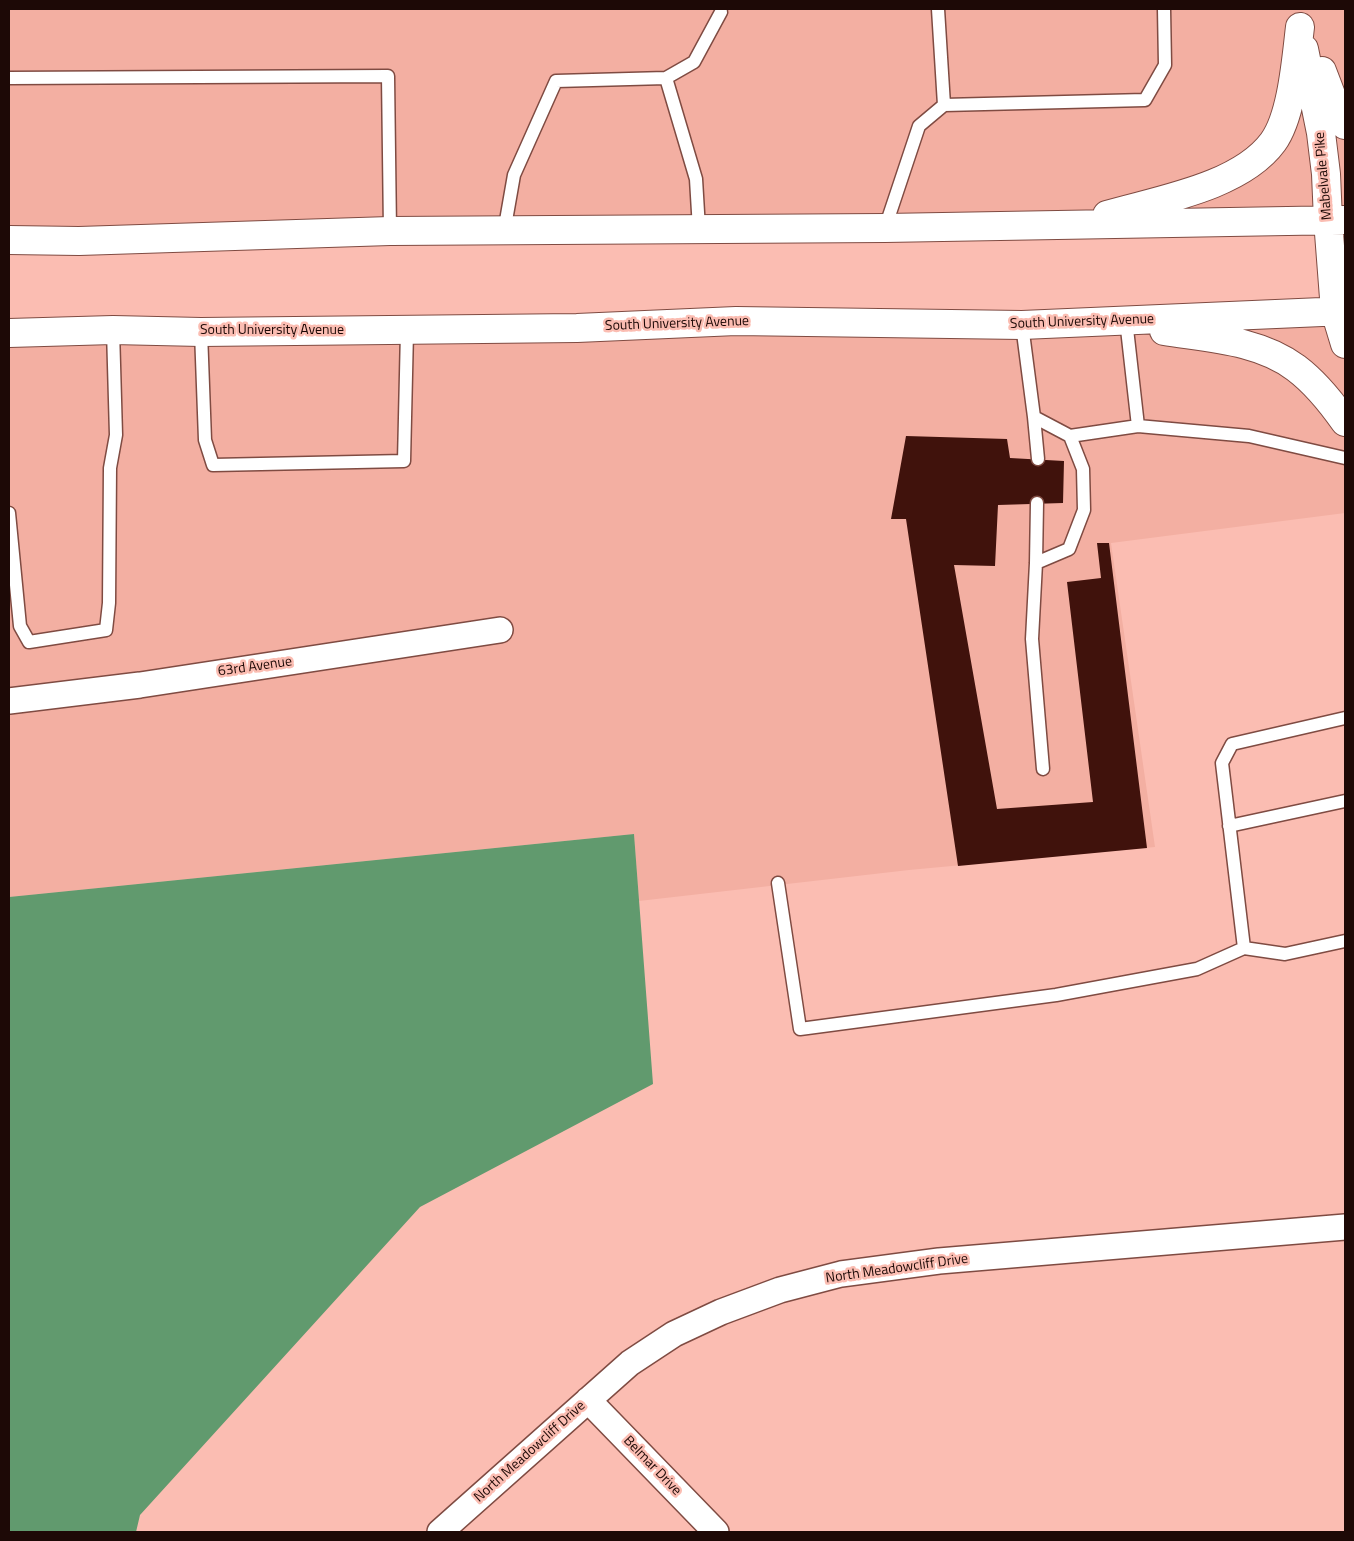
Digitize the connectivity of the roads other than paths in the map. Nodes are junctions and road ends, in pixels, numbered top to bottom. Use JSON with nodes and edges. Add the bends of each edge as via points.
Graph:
{"nodes":[{"id":1,"x":938,"y":9,"type":"edge"},
{"id":2,"x":1164,"y":9,"type":"edge"},
{"id":3,"x":721,"y":12,"type":"dead end"},
{"id":4,"x":1298,"y":18,"type":"edge"},
{"id":5,"x":9,"y":78,"type":"edge"},
{"id":6,"x":666,"y":78,"type":"junction"},
{"id":7,"x":944,"y":105,"type":"junction"},
{"id":8,"x":1345,"y":125,"type":"edge"},
{"id":9,"x":1337,"y":220,"type":"edge"},
{"id":10,"x":1068,"y":225,"type":"junction"},
{"id":11,"x":885,"y":228,"type":"junction"},
{"id":12,"x":699,"y":229,"type":"junction"},
{"id":13,"x":390,"y":231,"type":"junction"},
{"id":14,"x":504,"y":232,"type":"junction"},
{"id":15,"x":9,"y":240,"type":"edge"},
{"id":16,"x":1340,"y":311,"type":"edge"},
{"id":17,"x":1126,"y":320,"type":"junction"},
{"id":18,"x":1022,"y":325,"type":"junction"},
{"id":19,"x":113,"y":330,"type":"junction"},
{"id":20,"x":407,"y":331,"type":"junction"},
{"id":21,"x":201,"y":332,"type":"junction"},
{"id":22,"x":9,"y":333,"type":"edge"},
{"id":23,"x":1345,"y":344,"type":"edge"},
{"id":24,"x":1034,"y":417,"type":"junction"},
{"id":25,"x":1345,"y":422,"type":"edge"},
{"id":26,"x":1138,"y":426,"type":"junction"},
{"id":27,"x":1070,"y":436,"type":"junction"},
{"id":28,"x":1345,"y":458,"type":"edge"},
{"id":29,"x":1038,"y":459,"type":"dead end"},
{"id":30,"x":1037,"y":503,"type":"dead end"},
{"id":31,"x":9,"y":513,"type":"edge"},
{"id":32,"x":1036,"y":563,"type":"junction"},
{"id":33,"x":500,"y":630,"type":"dead end"},
{"id":34,"x":9,"y":701,"type":"edge"},
{"id":35,"x":1345,"y":718,"type":"edge"},
{"id":36,"x":1043,"y":769,"type":"dead end"},
{"id":37,"x":1345,"y":802,"type":"edge"},
{"id":38,"x":1229,"y":826,"type":"junction"},
{"id":39,"x":778,"y":883,"type":"dead end"},
{"id":40,"x":1345,"y":941,"type":"edge"},
{"id":41,"x":1244,"y":948,"type":"junction"},
{"id":42,"x":1345,"y":1227,"type":"edge"},
{"id":43,"x":588,"y":1400,"type":"junction"},
{"id":44,"x":440,"y":1532,"type":"edge"},
{"id":45,"x":716,"y":1532,"type":"edge"}],
"edges":[{"from":1,"to":7,"type":"lane"},
{"from":2,"to":7,"type":"lane","via":[[1164,65],[1145,100]]},
{"from":3,"to":6,"type":"lane","via":[[694,62]]},
{"from":4,"to":8,"type":"main road"},
{"from":4,"to":9,"type":"main road","name":"Mabelvale Pike"},
{"from":4,"to":10,"type":"main road","via":[[1294,79],[1284,118],[1274,141],[1259,158],[1235,174],[1201,189]]},
{"from":5,"to":13,"type":"lane","via":[[388,76]]},
{"from":6,"to":12,"type":"lane","via":[[696,179]]},
{"from":6,"to":14,"type":"lane","via":[[556,81],[514,175]]},
{"from":7,"to":11,"type":"lane","via":[[919,126]]},
{"from":9,"to":10,"type":"main road"},
{"from":9,"to":16,"type":"main road","name":"Mabelvale Pike"},
{"from":10,"to":11,"type":"main road"},
{"from":11,"to":12,"type":"main road"},
{"from":12,"to":14,"type":"main road"},
{"from":13,"to":14,"type":"main road"},
{"from":13,"to":15,"type":"main road","via":[[79,241]]},
{"from":16,"to":17,"type":"main road","name":"South University Avenue"},
{"from":16,"to":23,"type":"main road","name":"Mabelvale Pike"},
{"from":17,"to":18,"type":"main road","name":"South University Avenue"},
{"from":17,"to":25,"type":"main road","via":[[1158,330],[1242,343],[1282,359],[1297,368],[1324,394]]},
{"from":17,"to":26,"type":"lane"},
{"from":18,"to":20,"type":"main road","name":"South University Avenue","via":[[736,321]]},
{"from":18,"to":24,"type":"lane"},
{"from":19,"to":21,"type":"main road","name":"South University Avenue"},
{"from":19,"to":22,"type":"main road","name":"South University Avenue"},
{"from":19,"to":31,"type":"lane","via":[[116,435],[110,468],[106,630],[29,642],[20,626]]},
{"from":20,"to":21,"type":"main road","name":"South University Avenue"},
{"from":20,"to":21,"type":"lane","via":[[404,461],[213,465],[205,440]]},
{"from":24,"to":27,"type":"lane"},
{"from":24,"to":29,"type":"lane"},
{"from":26,"to":27,"type":"lane"},
{"from":26,"to":28,"type":"lane","via":[[1249,436]]},
{"from":27,"to":32,"type":"lane","via":[[1083,469],[1084,510],[1069,549]]},
{"from":30,"to":32,"type":"lane"},
{"from":32,"to":36,"type":"lane","via":[[1032,639]]},
{"from":33,"to":34,"type":"street","name":"63rd Avenue"},
{"from":35,"to":38,"type":"lane","via":[[1232,744],[1222,763]]},
{"from":37,"to":38,"type":"lane"},
{"from":38,"to":41,"type":"lane"},
{"from":39,"to":41,"type":"lane","via":[[800,1029],[1056,995],[1197,969]]},
{"from":40,"to":41,"type":"lane","via":[[1285,954]]},
{"from":42,"to":43,"type":"street","name":"North Meadowcliff Drive","via":[[939,1261],[841,1274],[780,1290],[674,1334],[630,1363]]},
{"from":43,"to":44,"type":"street","name":"North Meadowcliff Drive"},
{"from":43,"to":45,"type":"street","name":"Belmar Drive"}]}
